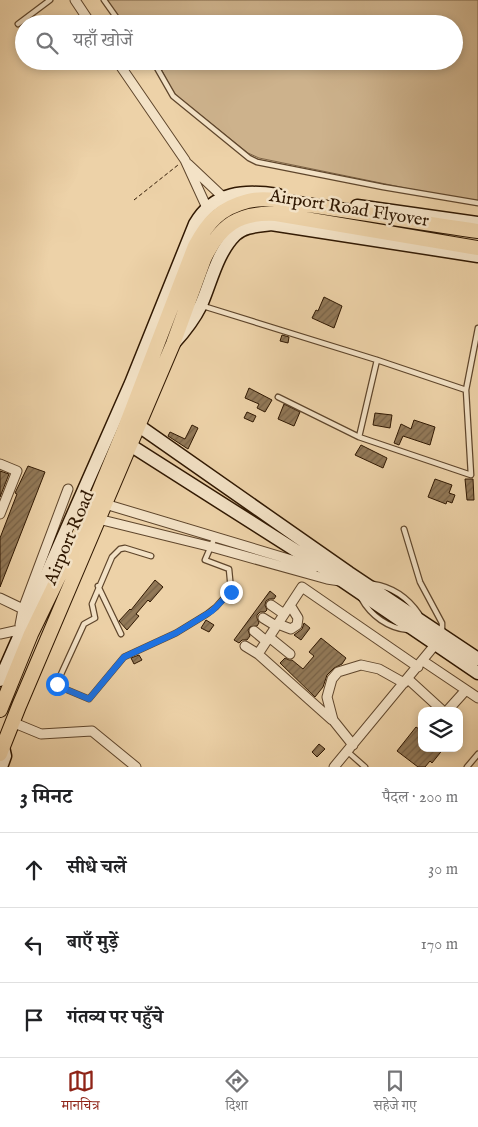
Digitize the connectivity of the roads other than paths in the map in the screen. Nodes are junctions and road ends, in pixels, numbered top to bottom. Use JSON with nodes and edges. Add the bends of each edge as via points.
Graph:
{"nodes":[{"id":1,"x":50,"y":0,"type":"edge"},
{"id":2,"x":75,"y":0,"type":"edge"},
{"id":3,"x":104,"y":0,"type":"edge"},
{"id":4,"x":30,"y":15,"type":"edge"},
{"id":5,"x":85,"y":15,"type":"edge"},
{"id":6,"x":115,"y":15,"type":"edge"},
{"id":7,"x":123,"y":70,"type":"edge"},
{"id":8,"x":158,"y":70,"type":"edge"},
{"id":9,"x":185,"y":160,"type":"junction"},
{"id":10,"x":229,"y":202,"type":"junction"},
{"id":11,"x":478,"y":203,"type":"edge"},
{"id":12,"x":207,"y":208,"type":"junction"},
{"id":13,"x":478,"y":223,"type":"edge"},
{"id":14,"x":478,"y":231,"type":"edge"},
{"id":15,"x":478,"y":248,"type":"edge"},
{"id":16,"x":478,"y":256,"type":"edge"},
{"id":17,"x":200,"y":305,"type":"junction"},
{"id":18,"x":478,"y":328,"type":"edge"},
{"id":19,"x":173,"y":344,"type":"junction"},
{"id":20,"x":377,"y":360,"type":"junction"},
{"id":21,"x":466,"y":390,"type":"junction"},
{"id":22,"x":278,"y":397,"type":"dead end"},
{"id":23,"x":138,"y":426,"type":"junction"},
{"id":24,"x":359,"y":437,"type":"junction"},
{"id":25,"x":130,"y":445,"type":"junction"},
{"id":26,"x":0,"y":464,"type":"edge"},
{"id":27,"x":68,"y":489,"type":"dead end"},
{"id":28,"x":105,"y":504,"type":"junction"},
{"id":29,"x":0,"y":514,"type":"edge"},
{"id":30,"x":98,"y":519,"type":"junction"},
{"id":31,"x":404,"y":529,"type":"dead end"},
{"id":32,"x":215,"y":537,"type":"junction"},
{"id":33,"x":211,"y":547,"type":"junction"},
{"id":34,"x":150,"y":556,"type":"dead end"},
{"id":35,"x":331,"y":567,"type":"junction"},
{"id":36,"x":346,"y":577,"type":"junction"},
{"id":37,"x":98,"y":586,"type":"junction"},
{"id":38,"x":360,"y":587,"type":"junction"},
{"id":39,"x":0,"y":598,"type":"edge"},
{"id":40,"x":11,"y":604,"type":"junction"},
{"id":41,"x":271,"y":605,"type":"dead end"},
{"id":42,"x":290,"y":605,"type":"junction"},
{"id":43,"x":0,"y":606,"type":"edge"},
{"id":44,"x":24,"y":610,"type":"junction"},
{"id":45,"x":284,"y":614,"type":"junction"},
{"id":46,"x":263,"y":618,"type":"dead end"},
{"id":47,"x":277,"y":625,"type":"junction"},
{"id":48,"x":422,"y":628,"type":"junction"},
{"id":49,"x":254,"y":632,"type":"dead end"},
{"id":50,"x":0,"y":634,"type":"edge"},
{"id":51,"x":25,"y":634,"type":"junction"},
{"id":52,"x":121,"y":634,"type":"dead end"},
{"id":53,"x":441,"y":638,"type":"junction"},
{"id":54,"x":267,"y":639,"type":"junction"},
{"id":55,"x":245,"y":646,"type":"dead end"},
{"id":56,"x":258,"y":654,"type":"junction"},
{"id":57,"x":290,"y":654,"type":"dead end"},
{"id":58,"x":478,"y":659,"type":"edge"},
{"id":59,"x":420,"y":664,"type":"junction"},
{"id":60,"x":478,"y":672,"type":"edge"},
{"id":61,"x":0,"y":680,"type":"edge"},
{"id":62,"x":406,"y":681,"type":"junction"},
{"id":63,"x":465,"y":690,"type":"junction"},
{"id":64,"x":478,"y":698,"type":"edge"},
{"id":65,"x":440,"y":707,"type":"edge"},
{"id":66,"x":449,"y":707,"type":"edge"},
{"id":67,"x":0,"y":710,"type":"edge"},
{"id":68,"x":332,"y":720,"type":"junction"},
{"id":69,"x":12,"y":722,"type":"junction"},
{"id":70,"x":351,"y":748,"type":"junction"},
{"id":71,"x":1,"y":750,"type":"edge"},
{"id":72,"x":478,"y":754,"type":"edge"},
{"id":73,"x":1,"y":767,"type":"edge"},
{"id":74,"x":136,"y":767,"type":"edge"},
{"id":75,"x":334,"y":767,"type":"edge"},
{"id":76,"x":365,"y":767,"type":"edge"},
{"id":77,"x":467,"y":767,"type":"edge"}],
"edges":[{"from":1,"to":4,"type":"lane"},
{"from":2,"to":5,"type":"street"},
{"from":3,"to":6,"type":"lane"},
{"from":7,"to":9,"type":"street"},
{"from":8,"to":11,"type":"lane","via":[[174,96],[257,162]]},
{"from":9,"to":10,"type":"street"},
{"from":9,"to":12,"type":"street"},
{"from":10,"to":12,"type":"street"},
{"from":10,"to":13,"type":"street","via":[[245,192],[258,192]]},
{"from":10,"to":14,"type":"main road","via":[[270,200]]},
{"from":10,"to":51,"type":"main road","via":[[204,229],[195,246],[93,506]]},
{"from":12,"to":51,"type":"street","via":[[193,228]]},
{"from":15,"to":19,"type":"main road","name":"Airport Road Flyover","via":[[276,214],[249,215],[220,232],[210,246]]},
{"from":16,"to":17,"type":"street","via":[[271,224],[250,227],[235,235],[222,254]]},
{"from":17,"to":19,"type":"street","via":[[188,327]]},
{"from":17,"to":20,"type":"lane"},
{"from":18,"to":21,"type":"lane"},
{"from":19,"to":23,"type":"main road","name":"Airport Road"},
{"from":20,"to":21,"type":"lane"},
{"from":20,"to":24,"type":"lane"},
{"from":21,"to":24,"type":"lane","via":[[471,475]]},
{"from":22,"to":24,"type":"lane"},
{"from":23,"to":25,"type":"main road","name":"Airport Road"},
{"from":23,"to":35,"type":"street"},
{"from":25,"to":28,"type":"main road","name":"Airport Road"},
{"from":25,"to":35,"type":"street"},
{"from":26,"to":29,"type":"street","via":[[18,471]]},
{"from":27,"to":44,"type":"street"},
{"from":28,"to":30,"type":"main road","name":"Airport Road"},
{"from":28,"to":32,"type":"street"},
{"from":30,"to":33,"type":"street"},
{"from":30,"to":69,"type":"main road","name":"Airport Road"},
{"from":31,"to":53,"type":"lane","via":[[420,582],[442,623]]},
{"from":32,"to":33,"type":"lane"},
{"from":32,"to":35,"type":"street"},
{"from":33,"to":36,"type":"street","via":[[327,579]]},
{"from":33,"to":37,"type":"lane","via":[[206,560],[230,570],[230,592],[212,611],[176,633],[124,657],[88,699],[57,684],[84,624],[96,618],[92,604]]},
{"from":34,"to":37,"type":"lane","via":[[128,548],[120,549],[110,560]]},
{"from":35,"to":36,"type":"street"},
{"from":36,"to":38,"type":"street"},
{"from":37,"to":52,"type":"lane"},
{"from":38,"to":48,"type":"street"},
{"from":38,"to":48,"type":"lane","via":[[388,587],[410,603]]},
{"from":39,"to":40,"type":"street"},
{"from":40,"to":43,"type":"street"},
{"from":40,"to":44,"type":"street"},
{"from":41,"to":45,"type":"street"},
{"from":42,"to":45,"type":"street"},
{"from":42,"to":47,"type":"street","via":[[298,618],[297,625],[291,629]]},
{"from":42,"to":59,"type":"street","via":[[302,588]]},
{"from":44,"to":51,"type":"street"},
{"from":45,"to":47,"type":"street"},
{"from":46,"to":47,"type":"street"},
{"from":47,"to":54,"type":"street"},
{"from":48,"to":53,"type":"street"},
{"from":49,"to":54,"type":"street"},
{"from":50,"to":51,"type":"street"},
{"from":51,"to":61,"type":"street"},
{"from":51,"to":67,"type":"main road"},
{"from":53,"to":58,"type":"street"},
{"from":53,"to":59,"type":"street"},
{"from":53,"to":60,"type":"street"},
{"from":54,"to":56,"type":"street"},
{"from":54,"to":57,"type":"street"},
{"from":55,"to":56,"type":"street"},
{"from":56,"to":68,"type":"street"},
{"from":59,"to":62,"type":"street"},
{"from":59,"to":63,"type":"street"},
{"from":62,"to":65,"type":"street"},
{"from":62,"to":68,"type":"street","via":[[362,665],[338,672],[332,679],[327,697]]},
{"from":62,"to":70,"type":"street"},
{"from":63,"to":64,"type":"street"},
{"from":63,"to":66,"type":"street"},
{"from":68,"to":70,"type":"street"},
{"from":69,"to":71,"type":"main road","name":"Airport Road"},
{"from":69,"to":74,"type":"street","via":[[42,734],[92,731]]},
{"from":70,"to":75,"type":"street"},
{"from":70,"to":76,"type":"lane"},
{"from":71,"to":73,"type":"street","via":[[5,756]]},
{"from":72,"to":77,"type":"lane"}]}
